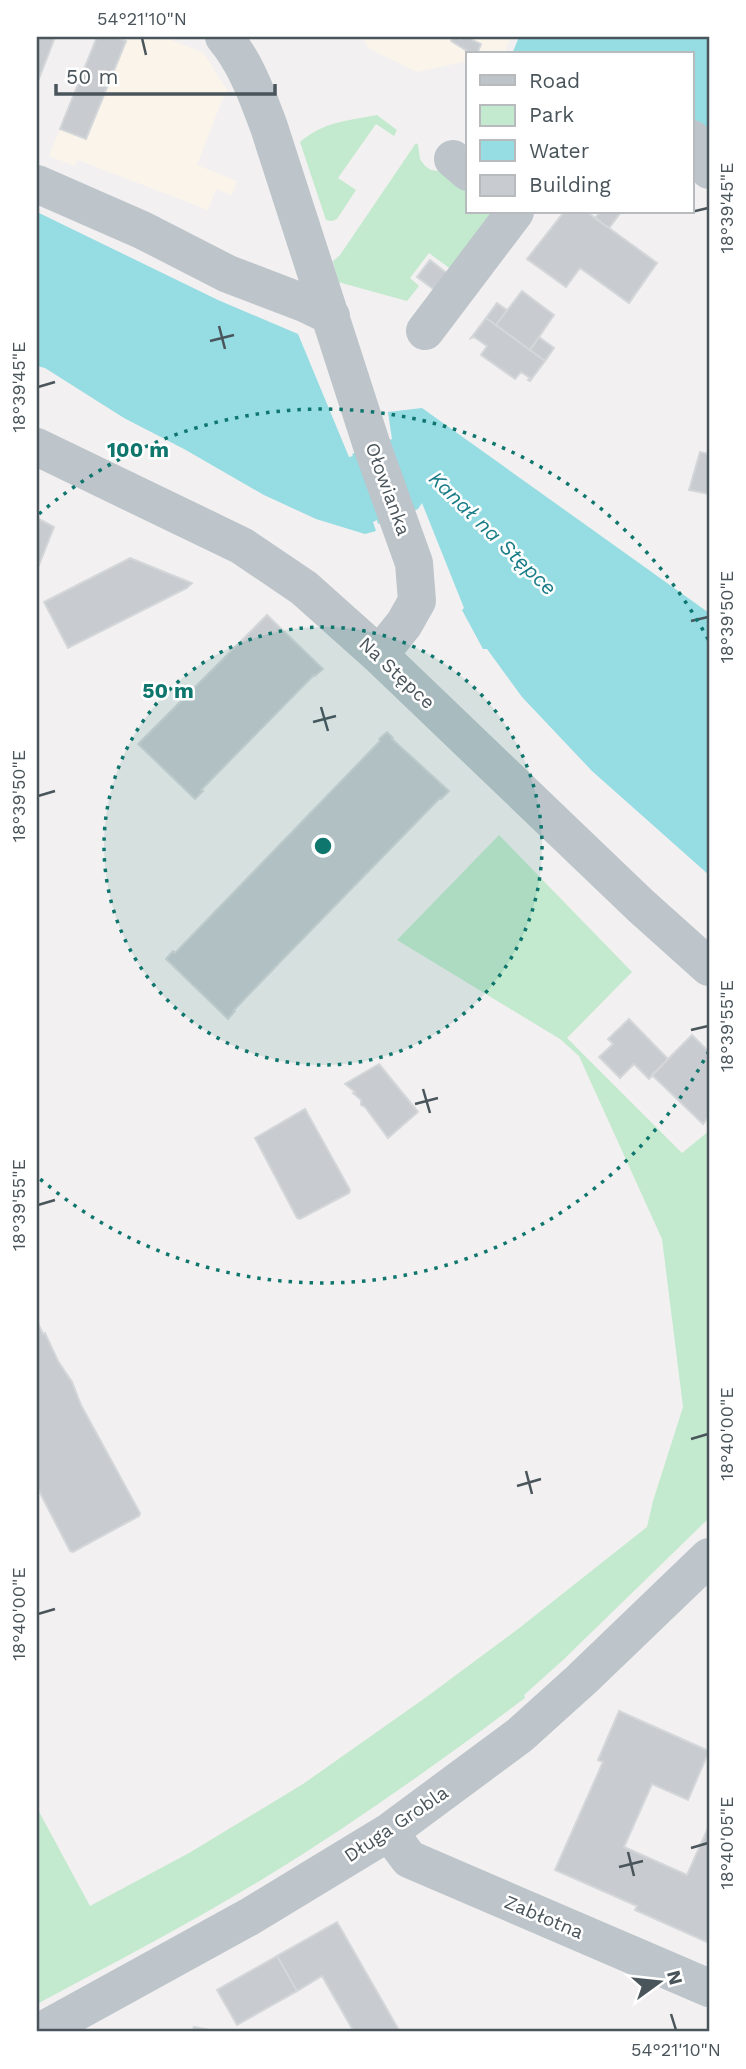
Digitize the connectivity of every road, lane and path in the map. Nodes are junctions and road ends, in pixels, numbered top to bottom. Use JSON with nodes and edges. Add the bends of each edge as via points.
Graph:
{"nodes":[{"id":1,"x":224,"y":37,"type":"edge"},
{"id":2,"x":694,"y":143,"type":"edge"},
{"id":3,"x":709,"y":170,"type":"edge"},
{"id":4,"x":37,"y":184,"type":"edge"},
{"id":5,"x":513,"y":214,"type":"edge"},
{"id":6,"x":331,"y":316,"type":"junction"},
{"id":7,"x":425,"y":331,"type":"dead end"},
{"id":8,"x":37,"y":447,"type":"edge"},
{"id":9,"x":379,"y":655,"type":"junction"},
{"id":10,"x":709,"y":967,"type":"edge"},
{"id":11,"x":709,"y":1557,"type":"edge"},
{"id":12,"x":389,"y":1832,"type":"junction"},
{"id":13,"x":709,"y":1988,"type":"edge"},
{"id":14,"x":40,"y":2032,"type":"edge"}],
"edges":[{"from":1,"to":6,"type":"street","name":"Ołowianka","via":[[251,79],[270,127]]},
{"from":2,"to":3,"type":"street"},
{"from":4,"to":6,"type":"street","via":[[228,274]]},
{"from":5,"to":7,"type":"street"},
{"from":6,"to":9,"type":"street","name":"Ołowianka","via":[[414,563],[417,601]]},
{"from":8,"to":9,"type":"street","name":"Na Stępce","via":[[242,546],[304,588]]},
{"from":9,"to":10,"type":"street","name":"Na Stępce"},
{"from":11,"to":12,"type":"street","name":"Długa Grobla","via":[[520,1735]]},
{"from":12,"to":13,"type":"street","name":"Zabłotna","via":[[409,1859]]},
{"from":12,"to":14,"type":"street","name":"Długa Grobla","via":[[249,1917]]}]}
